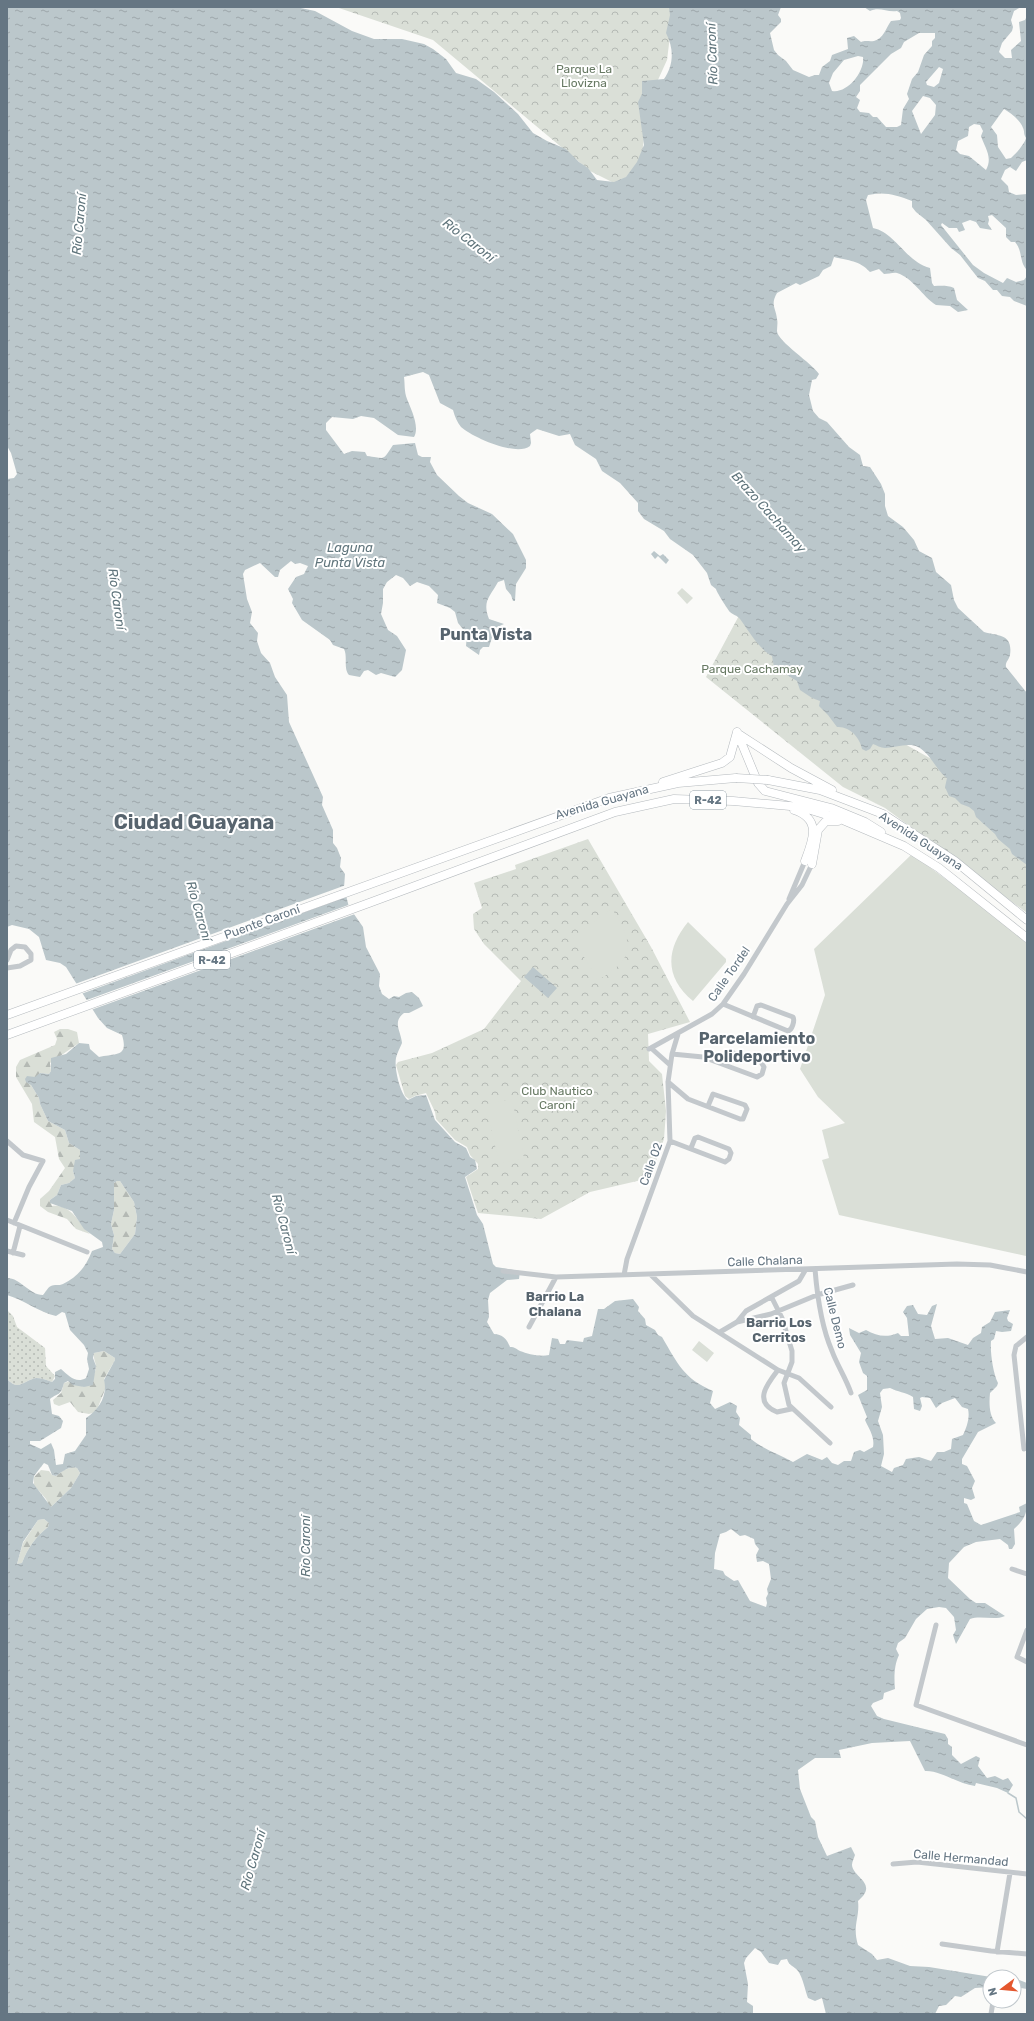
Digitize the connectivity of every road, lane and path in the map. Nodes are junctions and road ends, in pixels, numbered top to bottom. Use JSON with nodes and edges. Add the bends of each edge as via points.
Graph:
{"nodes":[{"id":1,"x":736,"y":732,"type":"junction"},
{"id":2,"x":647,"y":788,"type":"junction"},
{"id":3,"x":780,"y":805,"type":"junction"},
{"id":4,"x":883,"y":814,"type":"junction"},
{"id":5,"x":857,"y":826,"type":"junction"},
{"id":6,"x":904,"y":846,"type":"junction"},
{"id":7,"x":808,"y":862,"type":"junction"},
{"id":8,"x":363,"y":885,"type":"joint"},
{"id":9,"x":369,"y":903,"type":"joint"},
{"id":10,"x":1027,"y":920,"type":"edge"},
{"id":11,"x":1027,"y":938,"type":"edge"},
{"id":12,"x":7,"y":960,"type":"edge"},
{"id":13,"x":7,"y":968,"type":"edge"},
{"id":14,"x":723,"y":1004,"type":"junction"},
{"id":15,"x":7,"y":1015,"type":"edge"},
{"id":16,"x":753,"y":1017,"type":"junction"},
{"id":17,"x":678,"y":1034,"type":"junction"},
{"id":18,"x":7,"y":1035,"type":"edge"},
{"id":19,"x":672,"y":1054,"type":"junction"},
{"id":20,"x":723,"y":1064,"type":"junction"},
{"id":21,"x":670,"y":1065,"type":"junction"},
{"id":22,"x":668,"y":1082,"type":"junction"},
{"id":23,"x":708,"y":1106,"type":"junction"},
{"id":24,"x":7,"y":1141,"type":"edge"},
{"id":25,"x":670,"y":1141,"type":"junction"},
{"id":26,"x":692,"y":1148,"type":"junction"},
{"id":27,"x":7,"y":1220,"type":"edge"},
{"id":28,"x":14,"y":1223,"type":"junction"},
{"id":29,"x":20,"y":1226,"type":"junction"},
{"id":30,"x":7,"y":1252,"type":"edge"},
{"id":31,"x":87,"y":1252,"type":"dead end"},
{"id":32,"x":13,"y":1253,"type":"junction"},
{"id":33,"x":24,"y":1255,"type":"dead end"},
{"id":34,"x":806,"y":1269,"type":"junction"},
{"id":35,"x":815,"y":1269,"type":"junction"},
{"id":36,"x":503,"y":1271,"type":"dead end"},
{"id":37,"x":1027,"y":1272,"type":"edge"},
{"id":38,"x":624,"y":1274,"type":"junction"},
{"id":39,"x":651,"y":1275,"type":"junction"},
{"id":40,"x":556,"y":1277,"type":"junction"},
{"id":41,"x":854,"y":1285,"type":"dead end"},
{"id":42,"x":817,"y":1295,"type":"junction"},
{"id":43,"x":772,"y":1298,"type":"junction"},
{"id":44,"x":779,"y":1311,"type":"junction"},
{"id":45,"x":737,"y":1322,"type":"junction"},
{"id":46,"x":529,"y":1327,"type":"dead end"},
{"id":47,"x":720,"y":1332,"type":"junction"},
{"id":48,"x":1027,"y":1337,"type":"edge"},
{"id":49,"x":778,"y":1370,"type":"junction"},
{"id":50,"x":788,"y":1374,"type":"junction"},
{"id":51,"x":852,"y":1393,"type":"dead end"},
{"id":52,"x":831,"y":1407,"type":"dead end"},
{"id":53,"x":791,"y":1409,"type":"junction"},
{"id":54,"x":1024,"y":1428,"type":"edge"},
{"id":55,"x":830,"y":1443,"type":"dead end"},
{"id":56,"x":1024,"y":1449,"type":"dead end"},
{"id":57,"x":1012,"y":1569,"type":"dead end"},
{"id":58,"x":1027,"y":1574,"type":"edge"},
{"id":59,"x":936,"y":1625,"type":"dead end"},
{"id":60,"x":1027,"y":1630,"type":"edge"},
{"id":61,"x":1027,"y":1662,"type":"edge"},
{"id":62,"x":1027,"y":1745,"type":"edge"},
{"id":63,"x":893,"y":1864,"type":"dead end"},
{"id":64,"x":1010,"y":1872,"type":"junction"},
{"id":65,"x":1027,"y":1874,"type":"edge"},
{"id":66,"x":942,"y":1944,"type":"dead end"},
{"id":67,"x":997,"y":1952,"type":"junction"},
{"id":68,"x":1027,"y":1954,"type":"edge"}],
"edges":[{"from":1,"to":2,"type":"main road","via":[[730,757],[722,763]]},
{"from":1,"to":4,"type":"main road","via":[[791,768]]},
{"from":1,"to":6,"type":"main road","via":[[758,783],[765,790],[831,808],[865,822]]},
{"from":2,"to":4,"type":"main road","name":"Avenida Guayana","number":"R-42","bridge":true,"via":[[736,778],[768,780],[820,790]]},
{"from":2,"to":8,"type":"main road","name":"Avenida Guayana","number":"R-42","via":[[554,816]]},
{"from":3,"to":5,"type":"main road","name":"Avenida Guayana","number":"R-42","via":[[801,807]]},
{"from":3,"to":7,"type":"main road","via":[[800,812],[810,820],[813,840]]},
{"from":3,"to":9,"type":"main road","name":"Avenida Guayana","number":"R-42","via":[[674,799],[643,805],[582,823]]},
{"from":4,"to":10,"type":"main road","name":"Avenida Guayana","number":"R-42","via":[[955,861]]},
{"from":5,"to":6,"type":"main road","name":"Avenida Guayana","number":"R-42"},
{"from":5,"to":7,"type":"main road","via":[[838,821],[826,822],[818,830]]},
{"from":6,"to":11,"type":"main road","name":"Avenida Guayana","number":"R-42","via":[[939,868]]},
{"from":7,"to":14,"type":"street","name":"Calle Tordel","via":[[787,904]]},
{"from":8,"to":15,"type":"main road","name":"Puente Caroní","number":"R-42"},
{"from":9,"to":18,"type":"main road","name":"Puente Caroní","number":"R-42"},
{"from":12,"to":13,"type":"street","via":[[11,950],[16,946],[25,947],[31,954],[26,963]]},
{"from":14,"to":16,"type":"street"},
{"from":14,"to":17,"type":"street","name":"Calle Tordel","via":[[712,1014]]},
{"from":16,"to":16,"type":"street","via":[[788,1031],[794,1021],[792,1017],[761,1005],[757,1006]]},
{"from":17,"to":19,"type":"street","name":"Calle 02"},
{"from":17,"to":21,"type":"street","name":"Calle Tordel","via":[[650,1048]]},
{"from":19,"to":20,"type":"street","via":[[703,1057]]},
{"from":19,"to":21,"type":"street","name":"Calle 02"},
{"from":20,"to":20,"type":"street","via":[[757,1077],[762,1074],[764,1067],[761,1062],[730,1052],[726,1054]]},
{"from":21,"to":22,"type":"street","name":"Calle 02"},
{"from":22,"to":23,"type":"street","via":[[688,1099]]},
{"from":22,"to":25,"type":"street","name":"Calle 02"},
{"from":23,"to":23,"type":"street","via":[[740,1120],[747,1109],[745,1105],[713,1094]]},
{"from":24,"to":28,"type":"street","via":[[23,1155],[43,1161]]},
{"from":25,"to":26,"type":"street"},
{"from":25,"to":38,"type":"street","name":"Calle 02","via":[[627,1259]]},
{"from":26,"to":26,"type":"street","via":[[725,1162],[731,1152],[698,1137],[695,1138]]},
{"from":27,"to":28,"type":"street"},
{"from":28,"to":29,"type":"street"},
{"from":29,"to":31,"type":"street"},
{"from":29,"to":32,"type":"street"},
{"from":30,"to":32,"type":"street"},
{"from":32,"to":33,"type":"street"},
{"from":34,"to":35,"type":"street","name":"Calle Chalana"},
{"from":34,"to":39,"type":"street","name":"Calle Chalana"},
{"from":34,"to":43,"type":"street","via":[[799,1281]]},
{"from":35,"to":37,"type":"street","name":"Calle Chalana","via":[[957,1264],[990,1265]]},
{"from":35,"to":42,"type":"street","name":"Calle Demo"},
{"from":36,"to":40,"type":"street","name":"Calle Chalana"},
{"from":38,"to":39,"type":"street","name":"Calle Chalana"},
{"from":38,"to":40,"type":"street","name":"Calle Chalana"},
{"from":39,"to":47,"type":"street","via":[[693,1316]]},
{"from":40,"to":46,"type":"street"},
{"from":41,"to":42,"type":"street"},
{"from":42,"to":44,"type":"street"},
{"from":42,"to":51,"type":"street","name":"Calle Demo","via":[[831,1351]]},
{"from":43,"to":44,"type":"street"},
{"from":43,"to":45,"type":"street","via":[[746,1311]]},
{"from":44,"to":45,"type":"street"},
{"from":44,"to":50,"type":"street","via":[[793,1356]]},
{"from":45,"to":47,"type":"street"},
{"from":47,"to":49,"type":"street"},
{"from":48,"to":54,"type":"street","via":[[1016,1346],[1014,1356]]},
{"from":49,"to":50,"type":"street"},
{"from":49,"to":53,"type":"street","via":[[764,1390],[764,1399],[777,1412]]},
{"from":50,"to":52,"type":"street","via":[[809,1386]]},
{"from":50,"to":53,"type":"street","via":[[784,1383]]},
{"from":53,"to":55,"type":"street","via":[[812,1424]]},
{"from":54,"to":56,"type":"street"},
{"from":57,"to":58,"type":"street"},
{"from":59,"to":62,"type":"street","via":[[916,1705]]},
{"from":60,"to":61,"type":"street","via":[[1017,1657]]},
{"from":63,"to":64,"type":"street","name":"Calle Hermandad","via":[[917,1862]]},
{"from":64,"to":65,"type":"street","name":"Calle Hermandad"},
{"from":64,"to":67,"type":"street"},
{"from":66,"to":67,"type":"street"},
{"from":67,"to":68,"type":"street"}]}
